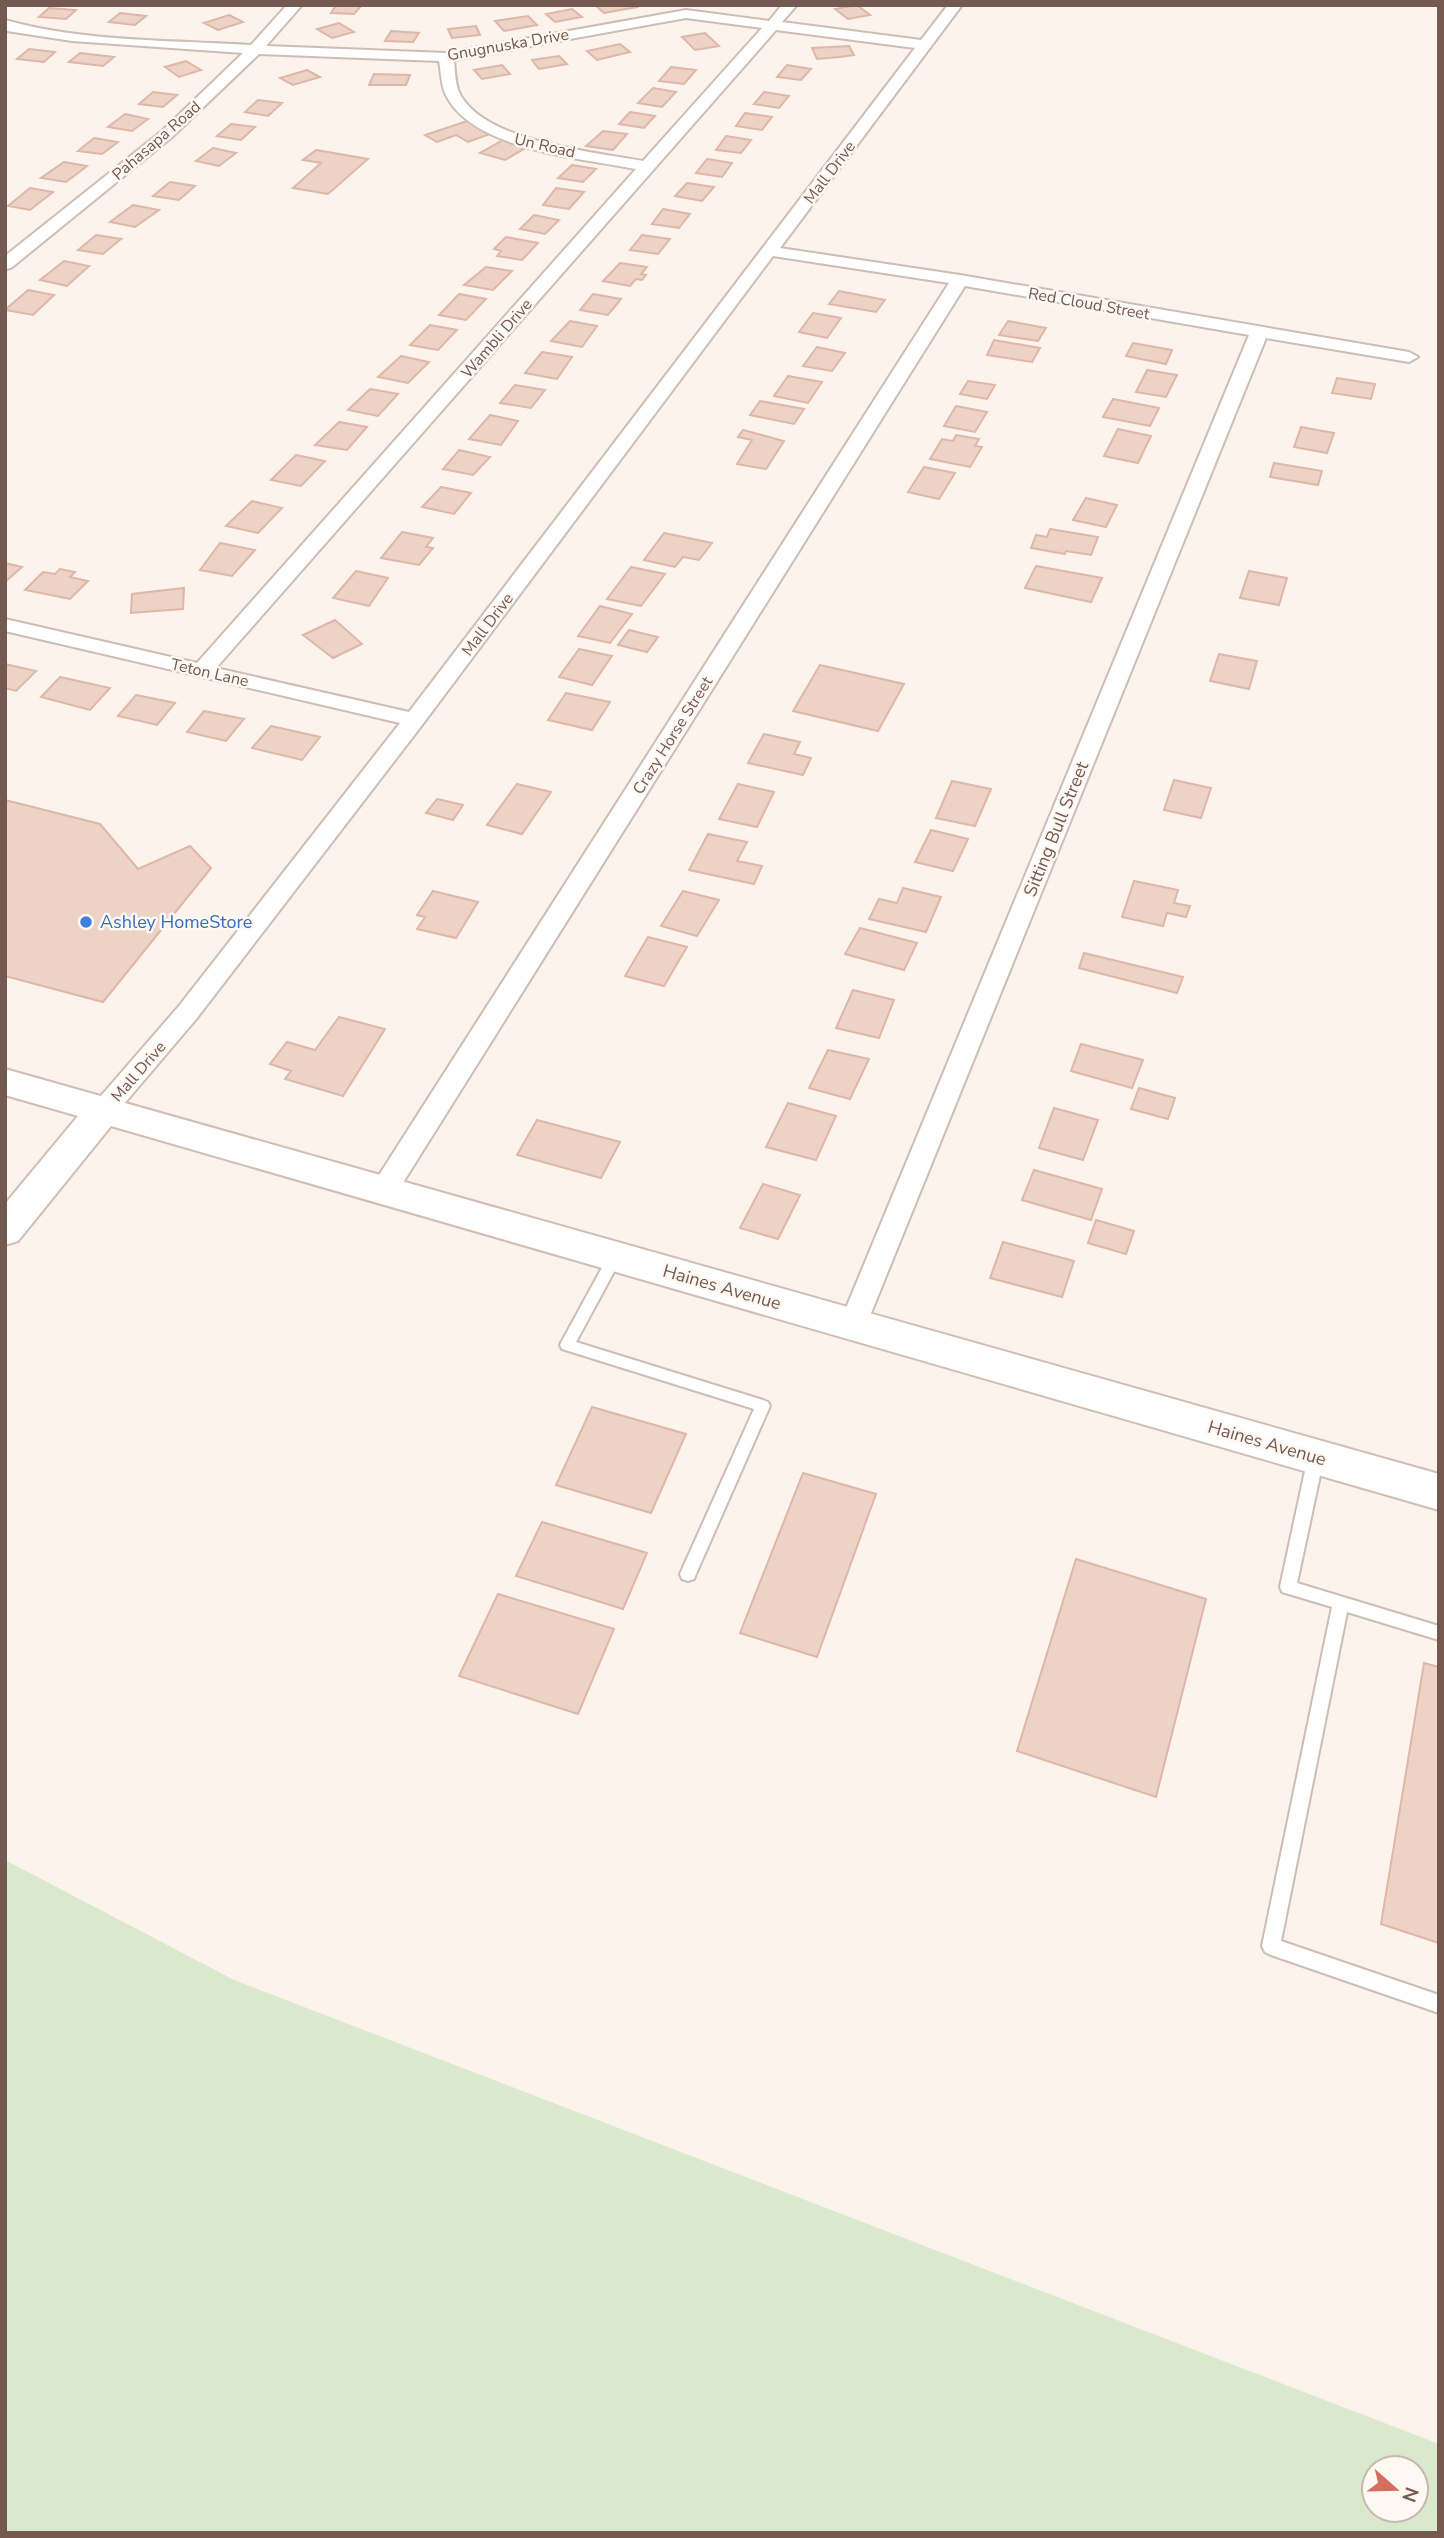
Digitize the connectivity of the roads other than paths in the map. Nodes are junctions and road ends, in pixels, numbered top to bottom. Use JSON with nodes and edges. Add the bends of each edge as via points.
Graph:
{"nodes":[{"id":1,"x":295,"y":5,"type":"edge"},
{"id":2,"x":790,"y":5,"type":"edge"},
{"id":3,"x":955,"y":5,"type":"edge"},
{"id":4,"x":5,"y":24,"type":"edge"},
{"id":5,"x":773,"y":24,"type":"junction"},
{"id":6,"x":925,"y":45,"type":"junction"},
{"id":7,"x":255,"y":50,"type":"junction"},
{"id":8,"x":446,"y":57,"type":"junction"},
{"id":9,"x":648,"y":167,"type":"junction"},
{"id":10,"x":770,"y":251,"type":"junction"},
{"id":11,"x":5,"y":264,"type":"edge"},
{"id":12,"x":960,"y":280,"type":"junction"},
{"id":13,"x":1259,"y":332,"type":"junction"},
{"id":14,"x":1409,"y":357,"type":"dead end"},
{"id":15,"x":5,"y":625,"type":"edge"},
{"id":16,"x":202,"y":671,"type":"junction"},
{"id":17,"x":414,"y":720,"type":"junction"},
{"id":18,"x":5,"y":1082,"type":"edge"},
{"id":19,"x":103,"y":1111,"type":"junction"},
{"id":20,"x":384,"y":1190,"type":"junction"},
{"id":21,"x":5,"y":1231,"type":"edge"},
{"id":22,"x":615,"y":1257,"type":"junction"},
{"id":23,"x":853,"y":1325,"type":"junction"},
{"id":24,"x":1316,"y":1457,"type":"junction"},
{"id":25,"x":1439,"y":1492,"type":"edge"},
{"id":26,"x":688,"y":1574,"type":"dead end"},
{"id":27,"x":1341,"y":1604,"type":"junction"},
{"id":28,"x":1439,"y":1633,"type":"edge"},
{"id":29,"x":1439,"y":2004,"type":"edge"}],
"edges":[{"from":1,"to":7,"type":"street","name":"Pahasapa Road"},
{"from":2,"to":5,"type":"street","name":"Wambli Drive"},
{"from":3,"to":6,"type":"street","name":"Mall Drive"},
{"from":4,"to":7,"type":"street","name":"Gnugnuska Drive","via":[[72,37]]},
{"from":5,"to":6,"type":"street","name":"Gnugnuska Drive"},
{"from":5,"to":8,"type":"street","name":"Gnugnuska Drive","via":[[686,13]]},
{"from":5,"to":9,"type":"street","name":"Wambli Drive"},
{"from":6,"to":10,"type":"street","name":"Mall Drive"},
{"from":7,"to":8,"type":"street","name":"Gnugnuska Drive"},
{"from":7,"to":11,"type":"street","name":"Pahasapa Road","via":[[167,134]]},
{"from":8,"to":9,"type":"street","name":"Un Road","via":[[452,93],[474,120],[513,140]]},
{"from":9,"to":16,"type":"street","name":"Wambli Drive"},
{"from":10,"to":12,"type":"street","name":"Red Cloud Street"},
{"from":10,"to":17,"type":"street","name":"Mall Drive"},
{"from":12,"to":13,"type":"street","name":"Red Cloud Street"},
{"from":12,"to":20,"type":"street","name":"Crazy Horse Street"},
{"from":13,"to":14,"type":"street","name":"Red Cloud Street"},
{"from":13,"to":23,"type":"street","name":"Sitting Bull Street"},
{"from":15,"to":16,"type":"street","name":"Teton Lane"},
{"from":16,"to":17,"type":"street","name":"Teton Lane"},
{"from":17,"to":19,"type":"street","name":"Mall Drive","via":[[188,1012]]},
{"from":18,"to":19,"type":"main road","name":"Haines Avenue"},
{"from":19,"to":20,"type":"main road","name":"Haines Avenue"},
{"from":19,"to":21,"type":"main road","name":"Mall Drive"},
{"from":20,"to":22,"type":"main road","name":"Haines Avenue"},
{"from":22,"to":23,"type":"main road","name":"Haines Avenue"},
{"from":22,"to":26,"type":"lane","via":[[567,1345],[763,1406]]},
{"from":23,"to":24,"type":"main road","name":"Haines Avenue"},
{"from":24,"to":25,"type":"main road","name":"Haines Avenue"},
{"from":24,"to":27,"type":"lane","via":[[1288,1587]]},
{"from":27,"to":28,"type":"lane"},
{"from":27,"to":29,"type":"lane","via":[[1271,1946]]}]}
